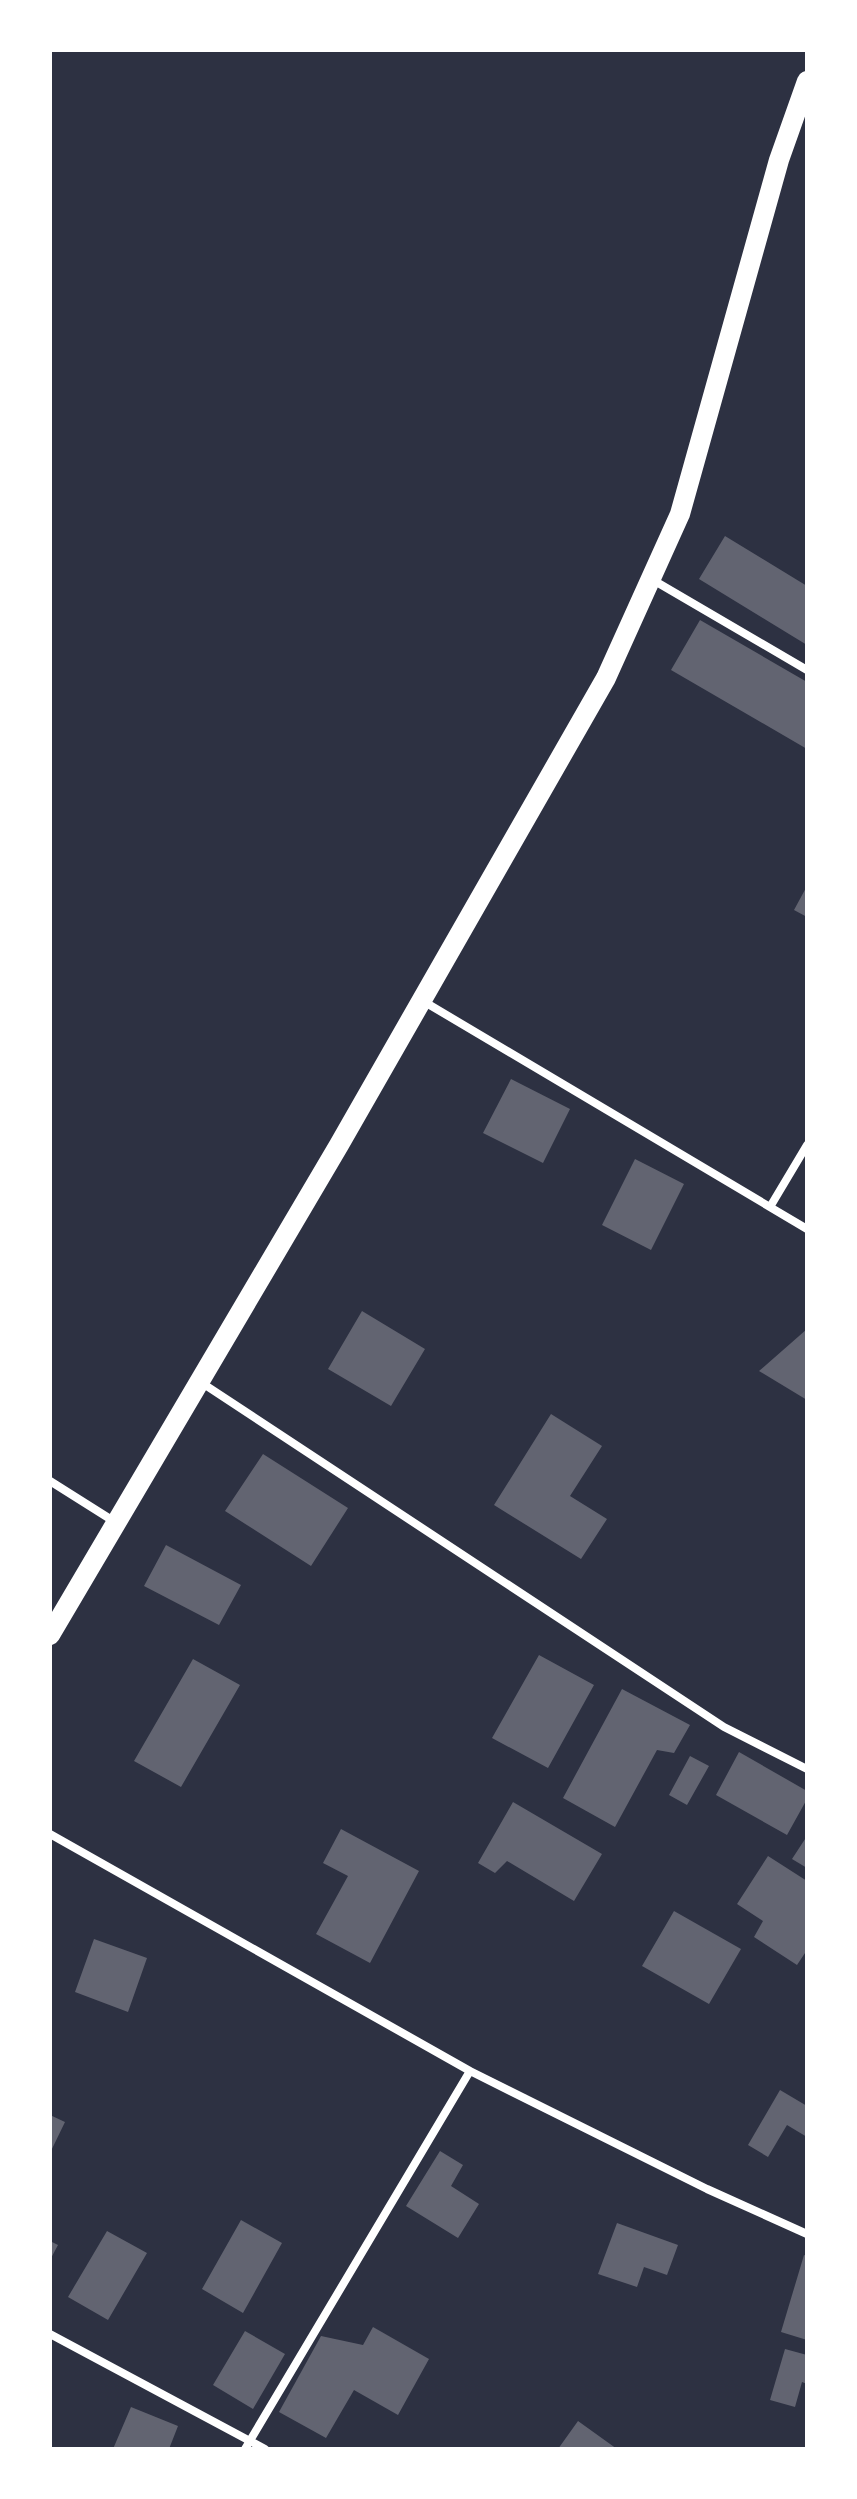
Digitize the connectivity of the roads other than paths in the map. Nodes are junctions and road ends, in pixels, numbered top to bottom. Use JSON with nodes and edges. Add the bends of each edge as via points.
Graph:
{"nodes":[{"id":1,"x":807,"y":81,"type":"edge"},
{"id":2,"x":804,"y":103,"type":"edge"},
{"id":3,"x":652,"y":579,"type":"junction"},
{"id":4,"x":807,"y":670,"type":"edge"},
{"id":5,"x":421,"y":1000,"type":"junction"},
{"id":6,"x":807,"y":1145,"type":"edge"},
{"id":7,"x":770,"y":1207,"type":"junction"},
{"id":8,"x":807,"y":1229,"type":"edge"},
{"id":9,"x":198,"y":1380,"type":"junction"},
{"id":10,"x":50,"y":1481,"type":"edge"},
{"id":11,"x":116,"y":1522,"type":"junction"},
{"id":12,"x":50,"y":1635,"type":"edge"},
{"id":13,"x":807,"y":1769,"type":"edge"},
{"id":14,"x":50,"y":1834,"type":"edge"},
{"id":15,"x":470,"y":2071,"type":"junction"},
{"id":16,"x":807,"y":2234,"type":"edge"},
{"id":17,"x":50,"y":2334,"type":"edge"},
{"id":18,"x":247,"y":2445,"type":"edge"},
{"id":19,"x":265,"y":2449,"type":"edge"}],
"edges":[{"from":1,"to":2,"type":"main road"},
{"from":2,"to":3,"type":"main road","via":[[779,160],[680,514]]},
{"from":3,"to":4,"type":"street"},
{"from":3,"to":5,"type":"main road","via":[[606,678]]},
{"from":5,"to":7,"type":"street"},
{"from":5,"to":9,"type":"main road"},
{"from":6,"to":7,"type":"street"},
{"from":7,"to":8,"type":"street"},
{"from":9,"to":11,"type":"main road"},
{"from":9,"to":13,"type":"street","via":[[724,1727]]},
{"from":10,"to":11,"type":"street"},
{"from":11,"to":12,"type":"main road"},
{"from":14,"to":15,"type":"street"},
{"from":15,"to":16,"type":"street"},
{"from":15,"to":18,"type":"street"},
{"from":17,"to":18,"type":"street"},
{"from":18,"to":19,"type":"street"}]}
